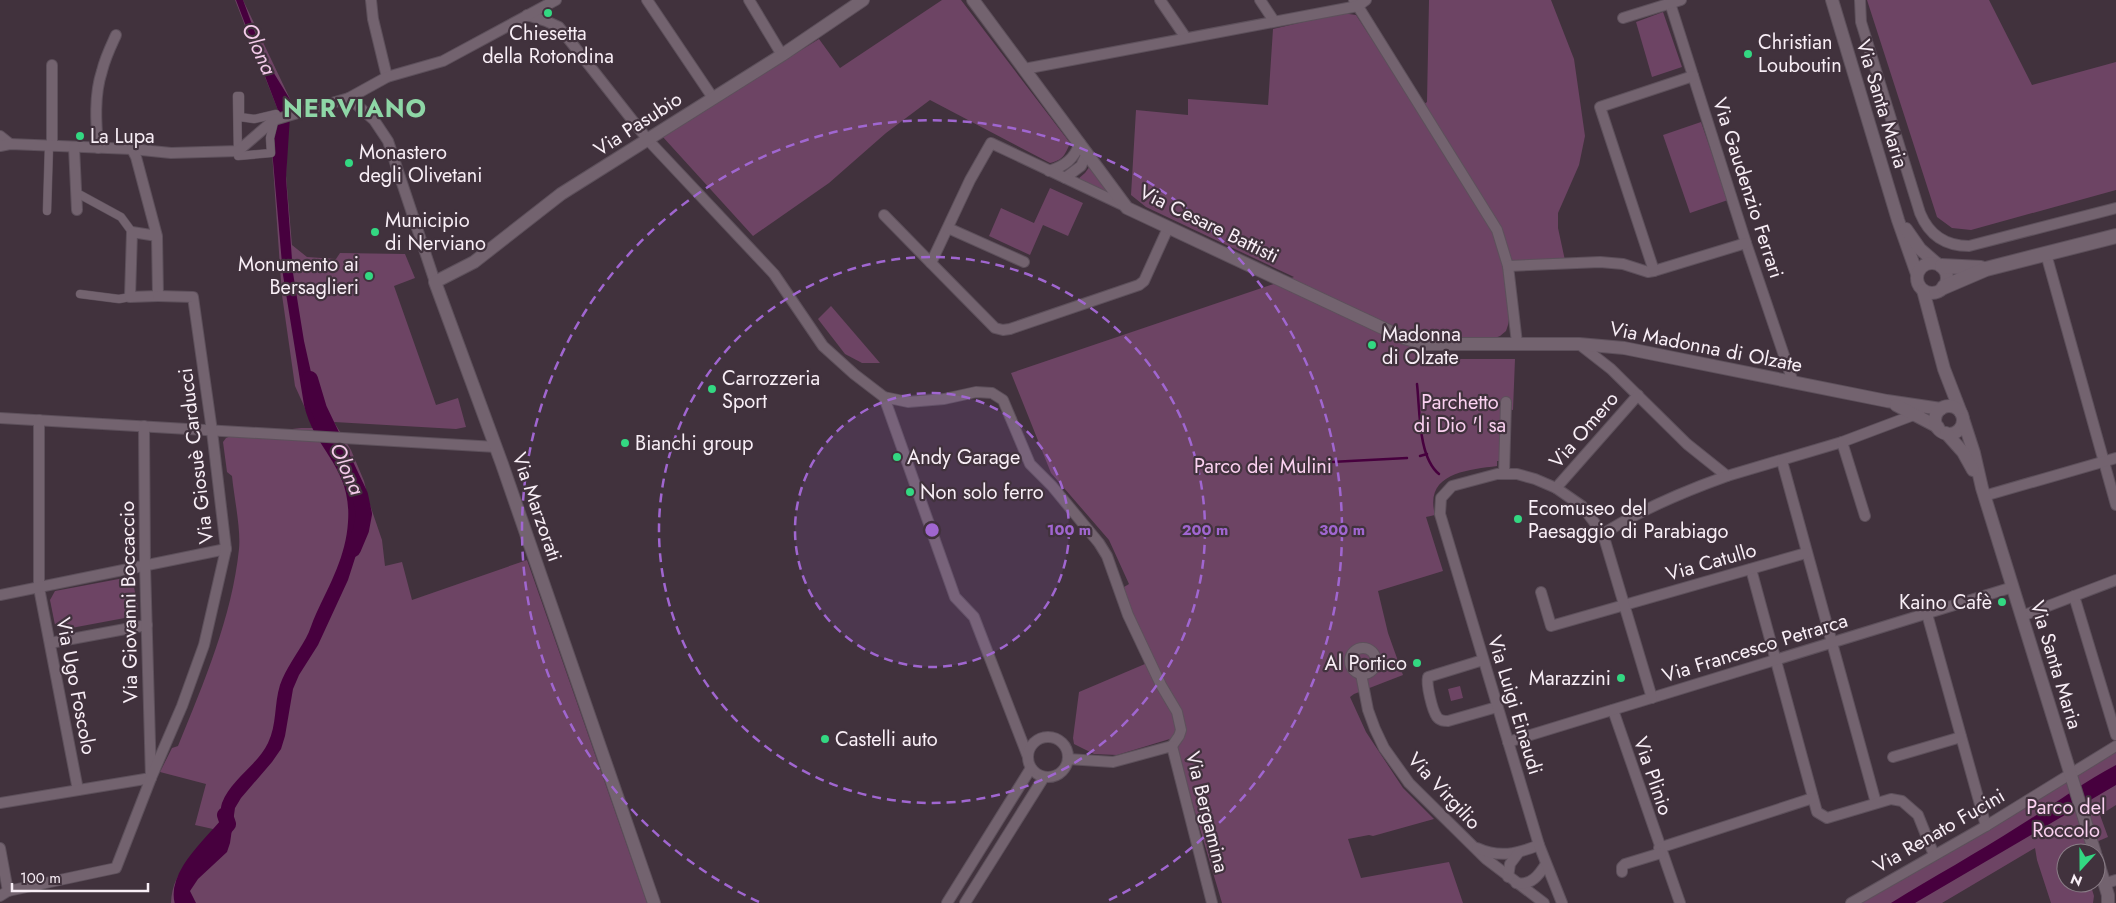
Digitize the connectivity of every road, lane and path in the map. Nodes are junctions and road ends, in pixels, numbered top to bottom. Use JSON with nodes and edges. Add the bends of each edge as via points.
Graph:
{"nodes":[{"id":1,"x":372,"y":0,"type":"edge"},
{"id":2,"x":647,"y":0,"type":"edge"},
{"id":3,"x":749,"y":0,"type":"edge"},
{"id":4,"x":863,"y":0,"type":"edge"},
{"id":5,"x":973,"y":0,"type":"edge"},
{"id":6,"x":1160,"y":0,"type":"edge"},
{"id":7,"x":1260,"y":0,"type":"edge"},
{"id":8,"x":1832,"y":0,"type":"edge"},
{"id":9,"x":1860,"y":0,"type":"edge"},
{"id":10,"x":552,"y":1,"type":"edge"},
{"id":11,"x":1359,"y":2,"type":"edge"},
{"id":12,"x":1676,"y":2,"type":"edge"},
{"id":13,"x":527,"y":15,"type":"junction"},
{"id":14,"x":1623,"y":18,"type":"dead end"},
{"id":15,"x":1274,"y":21,"type":"junction"},
{"id":16,"x":116,"y":35,"type":"dead end"},
{"id":17,"x":1186,"y":38,"type":"junction"},
{"id":18,"x":782,"y":55,"type":"junction"},
{"id":19,"x":52,"y":65,"type":"dead end"},
{"id":20,"x":1024,"y":69,"type":"junction"},
{"id":21,"x":1694,"y":76,"type":"junction"},
{"id":22,"x":387,"y":77,"type":"junction"},
{"id":23,"x":349,"y":98,"type":"junction"},
{"id":24,"x":713,"y":98,"type":"junction"},
{"id":25,"x":274,"y":120,"type":"junction"},
{"id":26,"x":0,"y":136,"type":"edge"},
{"id":27,"x":648,"y":140,"type":"junction"},
{"id":28,"x":5,"y":145,"type":"edge"},
{"id":29,"x":50,"y":146,"type":"junction"},
{"id":30,"x":76,"y":147,"type":"junction"},
{"id":31,"x":98,"y":148,"type":"junction"},
{"id":32,"x":1083,"y":148,"type":"junction"},
{"id":33,"x":132,"y":149,"type":"junction"},
{"id":34,"x":238,"y":151,"type":"junction"},
{"id":35,"x":1049,"y":171,"type":"junction"},
{"id":36,"x":1065,"y":178,"type":"junction"},
{"id":37,"x":77,"y":193,"type":"junction"},
{"id":38,"x":1128,"y":208,"type":"junction"},
{"id":39,"x":2116,"y":208,"type":"edge"},
{"id":40,"x":77,"y":210,"type":"dead end"},
{"id":41,"x":48,"y":211,"type":"dead end"},
{"id":42,"x":884,"y":215,"type":"dead end"},
{"id":43,"x":1898,"y":220,"type":"junction"},
{"id":44,"x":948,"y":228,"type":"junction"},
{"id":45,"x":1168,"y":228,"type":"junction"},
{"id":46,"x":132,"y":232,"type":"junction"},
{"id":47,"x":157,"y":236,"type":"junction"},
{"id":48,"x":2116,"y":236,"type":"edge"},
{"id":49,"x":1746,"y":243,"type":"junction"},
{"id":50,"x":2046,"y":254,"type":"junction"},
{"id":51,"x":1024,"y":262,"type":"dead end"},
{"id":52,"x":931,"y":263,"type":"junction"},
{"id":53,"x":1939,"y":264,"type":"junction"},
{"id":54,"x":1508,"y":266,"type":"junction"},
{"id":55,"x":1986,"y":269,"type":"junction"},
{"id":56,"x":1654,"y":271,"type":"junction"},
{"id":57,"x":1917,"y":274,"type":"junction"},
{"id":58,"x":435,"y":282,"type":"junction"},
{"id":59,"x":1941,"y":289,"type":"junction"},
{"id":60,"x":1923,"y":290,"type":"junction"},
{"id":61,"x":80,"y":294,"type":"dead end"},
{"id":62,"x":158,"y":296,"type":"junction"},
{"id":63,"x":130,"y":297,"type":"junction"},
{"id":64,"x":1931,"y":323,"type":"junction"},
{"id":65,"x":1517,"y":343,"type":"junction"},
{"id":66,"x":1579,"y":344,"type":"junction"},
{"id":67,"x":1944,"y":369,"type":"junction"},
{"id":68,"x":1793,"y":382,"type":"junction"},
{"id":69,"x":1638,"y":395,"type":"junction"},
{"id":70,"x":884,"y":397,"type":"junction"},
{"id":71,"x":1887,"y":401,"type":"junction"},
{"id":72,"x":1506,"y":402,"type":"dead end"},
{"id":73,"x":1928,"y":405,"type":"junction"},
{"id":74,"x":1943,"y":408,"type":"junction"},
{"id":75,"x":1916,"y":415,"type":"junction"},
{"id":76,"x":1962,"y":416,"type":"junction"},
{"id":77,"x":0,"y":418,"type":"edge"},
{"id":78,"x":38,"y":420,"type":"junction"},
{"id":79,"x":144,"y":426,"type":"junction"},
{"id":80,"x":212,"y":430,"type":"junction"},
{"id":81,"x":1942,"y":430,"type":"junction"},
{"id":82,"x":1842,"y":442,"type":"junction"},
{"id":83,"x":496,"y":447,"type":"junction"},
{"id":84,"x":2116,"y":458,"type":"edge"},
{"id":85,"x":1782,"y":461,"type":"junction"},
{"id":86,"x":2104,"y":461,"type":"junction"},
{"id":87,"x":1504,"y":474,"type":"junction"},
{"id":88,"x":1727,"y":476,"type":"junction"},
{"id":89,"x":1556,"y":488,"type":"junction"},
{"id":90,"x":1983,"y":492,"type":"junction"},
{"id":91,"x":2116,"y":505,"type":"edge"},
{"id":92,"x":1865,"y":516,"type":"dead end"},
{"id":93,"x":1603,"y":534,"type":"junction"},
{"id":94,"x":226,"y":549,"type":"junction"},
{"id":95,"x":1806,"y":553,"type":"junction"},
{"id":96,"x":145,"y":566,"type":"junction"},
{"id":97,"x":1752,"y":568,"type":"junction"},
{"id":98,"x":2116,"y":580,"type":"edge"},
{"id":99,"x":2013,"y":587,"type":"junction"},
{"id":100,"x":39,"y":588,"type":"junction"},
{"id":101,"x":1541,"y":592,"type":"dead end"},
{"id":102,"x":0,"y":595,"type":"edge"},
{"id":103,"x":2074,"y":596,"type":"junction"},
{"id":104,"x":1625,"y":605,"type":"junction"},
{"id":105,"x":1927,"y":614,"type":"junction"},
{"id":106,"x":2022,"y":616,"type":"junction"},
{"id":107,"x":147,"y":625,"type":"junction"},
{"id":108,"x":50,"y":643,"type":"junction"},
{"id":109,"x":1831,"y":643,"type":"junction"},
{"id":110,"x":1483,"y":660,"type":"junction"},
{"id":111,"x":1776,"y":660,"type":"junction"},
{"id":112,"x":1361,"y":674,"type":"dead end"},
{"id":113,"x":1652,"y":698,"type":"junction"},
{"id":114,"x":1497,"y":707,"type":"junction"},
{"id":115,"x":1613,"y":710,"type":"junction"},
{"id":116,"x":2116,"y":735,"type":"edge"},
{"id":117,"x":1961,"y":737,"type":"junction"},
{"id":118,"x":1508,"y":742,"type":"junction"},
{"id":119,"x":1172,"y":746,"type":"junction"},
{"id":120,"x":2116,"y":746,"type":"edge"},
{"id":121,"x":1028,"y":757,"type":"junction"},
{"id":122,"x":1892,"y":757,"type":"dead end"},
{"id":123,"x":1068,"y":759,"type":"junction"},
{"id":124,"x":1031,"y":768,"type":"junction"},
{"id":125,"x":1044,"y":777,"type":"junction"},
{"id":126,"x":151,"y":778,"type":"junction"},
{"id":127,"x":2072,"y":778,"type":"junction"},
{"id":128,"x":78,"y":790,"type":"junction"},
{"id":129,"x":1813,"y":798,"type":"junction"},
{"id":130,"x":0,"y":803,"type":"edge"},
{"id":131,"x":1876,"y":804,"type":"junction"},
{"id":132,"x":1986,"y":826,"type":"junction"},
{"id":133,"x":2092,"y":843,"type":"edge"},
{"id":134,"x":1538,"y":845,"type":"junction"},
{"id":135,"x":1471,"y":846,"type":"junction"},
{"id":136,"x":0,"y":848,"type":"edge"},
{"id":137,"x":1660,"y":851,"type":"junction"},
{"id":138,"x":1519,"y":852,"type":"junction"},
{"id":139,"x":1934,"y":855,"type":"junction"},
{"id":140,"x":1546,"y":864,"type":"junction"},
{"id":141,"x":1622,"y":872,"type":"dead end"},
{"id":142,"x":1512,"y":880,"type":"junction"},
{"id":143,"x":2110,"y":882,"type":"edge"},
{"id":144,"x":4,"y":894,"type":"edge"},
{"id":145,"x":654,"y":903,"type":"edge"},
{"id":146,"x":947,"y":903,"type":"edge"},
{"id":147,"x":965,"y":903,"type":"edge"},
{"id":148,"x":1212,"y":903,"type":"edge"},
{"id":149,"x":1544,"y":903,"type":"edge"},
{"id":150,"x":1562,"y":903,"type":"edge"},
{"id":151,"x":1680,"y":903,"type":"edge"},
{"id":152,"x":1851,"y":903,"type":"edge"},
{"id":153,"x":2108,"y":903,"type":"edge"},
{"id":154,"x":2113,"y":903,"type":"edge"}],
"edges":[{"from":1,"to":22,"type":"street","via":[[373,19]]},
{"from":2,"to":24,"type":"street"},
{"from":3,"to":18,"type":"street"},
{"from":4,"to":18,"type":"street","name":"Via Pasubio"},
{"from":5,"to":20,"type":"street","name":"Via Cesare Battisti"},
{"from":6,"to":17,"type":"street"},
{"from":7,"to":15,"type":"street"},
{"from":8,"to":43,"type":"street","name":"Via Santa Maria"},
{"from":9,"to":39,"type":"street","via":[[1861,22],[1920,213],[1935,235],[1951,244],[1969,246]]},
{"from":10,"to":13,"type":"street"},
{"from":11,"to":15,"type":"street"},
{"from":11,"to":54,"type":"street","via":[[1498,230]]},
{"from":12,"to":14,"type":"street"},
{"from":12,"to":21,"type":"street","name":"Via Gaudenzio Ferrari"},
{"from":13,"to":22,"type":"street","via":[[443,61]]},
{"from":13,"to":27,"type":"street","via":[[559,27]]},
{"from":15,"to":17,"type":"street"},
{"from":16,"to":31,"type":"street","via":[[101,71],[96,121]]},
{"from":17,"to":20,"type":"street"},
{"from":18,"to":24,"type":"street","name":"Via Pasubio"},
{"from":19,"to":29,"type":"street"},
{"from":20,"to":32,"type":"street","name":"Via Cesare Battisti"},
{"from":21,"to":49,"type":"street","name":"Via Gaudenzio Ferrari"},
{"from":21,"to":56,"type":"street","via":[[1600,107]]},
{"from":22,"to":23,"type":"street"},
{"from":23,"to":25,"type":"street"},
{"from":23,"to":58,"type":"street","name":"Via Marzorati","via":[[379,126],[388,141]]},
{"from":24,"to":27,"type":"street","name":"Via Pasubio"},
{"from":25,"to":34,"type":"street"},
{"from":25,"to":34,"type":"street","via":[[271,153],[238,156]]},
{"from":25,"to":34,"type":"street","via":[[276,114],[254,119],[240,117],[240,96],[237,96]]},
{"from":26,"to":28,"type":"street"},
{"from":27,"to":58,"type":"street","name":"Via Pasubio","via":[[561,194],[482,257]]},
{"from":27,"to":70,"type":"street","via":[[774,274],[823,346]]},
{"from":28,"to":29,"type":"street"},
{"from":29,"to":30,"type":"street"},
{"from":29,"to":41,"type":"street"},
{"from":30,"to":31,"type":"street"},
{"from":30,"to":37,"type":"street"},
{"from":31,"to":33,"type":"street"},
{"from":32,"to":35,"type":"street","via":[[1066,163]]},
{"from":32,"to":36,"type":"street","via":[[1081,166]]},
{"from":32,"to":38,"type":"street","name":"Via Cesare Battisti"},
{"from":33,"to":34,"type":"street","via":[[171,153]]},
{"from":33,"to":47,"type":"street"},
{"from":35,"to":36,"type":"street"},
{"from":35,"to":44,"type":"street","via":[[991,143]]},
{"from":36,"to":38,"type":"street"},
{"from":37,"to":40,"type":"street"},
{"from":37,"to":46,"type":"street","via":[[121,217]]},
{"from":38,"to":45,"type":"street","name":"Via Cesare Battisti"},
{"from":42,"to":52,"type":"street"},
{"from":43,"to":53,"type":"street","name":"Via Santa Maria","via":[[1920,249]]},
{"from":43,"to":57,"type":"street","name":"Via Santa Maria"},
{"from":44,"to":51,"type":"street"},
{"from":44,"to":52,"type":"street"},
{"from":45,"to":52,"type":"street","via":[[1144,281],[1139,285],[1010,329],[995,328]]},
{"from":45,"to":65,"type":"street","name":"Via Cesare Battisti","via":[[1410,340],[1426,344]]},
{"from":46,"to":47,"type":"street"},
{"from":46,"to":63,"type":"street"},
{"from":47,"to":62,"type":"street"},
{"from":48,"to":50,"type":"main road"},
{"from":49,"to":56,"type":"street"},
{"from":49,"to":68,"type":"street","name":"Via Gaudenzio Ferrari"},
{"from":50,"to":55,"type":"main road"},
{"from":50,"to":86,"type":"street"},
{"from":53,"to":55,"type":"main road"},
{"from":53,"to":57,"type":"street","via":[[1924,264]]},
{"from":53,"to":59,"type":"street","name":"Via Santa Maria","via":[[1947,276]]},
{"from":54,"to":56,"type":"street","via":[[1600,262]]},
{"from":54,"to":65,"type":"street"},
{"from":55,"to":59,"type":"main road"},
{"from":57,"to":60,"type":"street","name":"Via Santa Maria"},
{"from":58,"to":83,"type":"street","name":"Via Marzorati"},
{"from":59,"to":60,"type":"street","via":[[1932,293]]},
{"from":59,"to":64,"type":"street","name":"Via Santa Maria"},
{"from":60,"to":64,"type":"street","name":"Via Santa Maria"},
{"from":61,"to":63,"type":"street","via":[[119,299]]},
{"from":62,"to":63,"type":"street"},
{"from":62,"to":80,"type":"street","name":"Via Giosuè Carducci","via":[[193,297]]},
{"from":64,"to":67,"type":"street","name":"Via Santa Maria"},
{"from":65,"to":66,"type":"street","name":"Via Madonna di Olzate"},
{"from":66,"to":68,"type":"street","name":"Via Madonna di Olzate","via":[[1624,348]]},
{"from":66,"to":69,"type":"street"},
{"from":67,"to":74,"type":"street","name":"Via Santa Maria"},
{"from":67,"to":76,"type":"street","name":"Via Santa Maria"},
{"from":68,"to":71,"type":"street","name":"Via Madonna di Olzate"},
{"from":69,"to":88,"type":"street","via":[[1687,444]]},
{"from":69,"to":89,"type":"street","name":"Via Omero"},
{"from":70,"to":119,"type":"street","via":[[908,402],[976,392],[992,393],[1004,400],[1030,464],[1052,486],[1107,556],[1128,615],[1177,712],[1181,730]]},
{"from":70,"to":121,"type":"street","via":[[955,597],[974,617]]},
{"from":71,"to":73,"type":"street","name":"Via Madonna di Olzate"},
{"from":71,"to":75,"type":"street","name":"Via Madonna di Olzate"},
{"from":72,"to":87,"type":"street"},
{"from":73,"to":74,"type":"street","name":"Via Madonna di Olzate"},
{"from":73,"to":75,"type":"street"},
{"from":74,"to":76,"type":"street","via":[[1954,407]]},
{"from":74,"to":81,"type":"street","name":"Via Santa Maria","via":[[1936,417]]},
{"from":75,"to":81,"type":"street","name":"Via Madonna di Olzate"},
{"from":75,"to":82,"type":"street"},
{"from":76,"to":81,"type":"street","via":[[1962,424],[1956,432]]},
{"from":76,"to":90,"type":"street","name":"Via Santa Maria"},
{"from":77,"to":78,"type":"street"},
{"from":78,"to":79,"type":"street"},
{"from":78,"to":100,"type":"street","name":"Via Ugo Foscolo"},
{"from":79,"to":80,"type":"street"},
{"from":79,"to":96,"type":"street","name":"Via Giovanni Boccaccio"},
{"from":80,"to":83,"type":"street"},
{"from":80,"to":94,"type":"street","name":"Via Giosuè Carducci"},
{"from":81,"to":90,"type":"street","name":"Via Santa Maria","via":[[1963,452]]},
{"from":82,"to":85,"type":"street"},
{"from":82,"to":92,"type":"street"},
{"from":83,"to":145,"type":"street","name":"Via Marzorati"},
{"from":84,"to":86,"type":"street"},
{"from":85,"to":88,"type":"street"},
{"from":85,"to":95,"type":"street"},
{"from":86,"to":90,"type":"street"},
{"from":86,"to":91,"type":"street"},
{"from":87,"to":89,"type":"street","via":[[1536,479]]},
{"from":87,"to":110,"type":"street","name":"Via Luigi Einaudi","via":[[1452,486],[1442,498],[1440,514]]},
{"from":88,"to":93,"type":"street","via":[[1620,523]]},
{"from":89,"to":93,"type":"street","via":[[1582,506]]},
{"from":90,"to":99,"type":"street","name":"Via Santa Maria"},
{"from":93,"to":104,"type":"street"},
{"from":94,"to":96,"type":"street"},
{"from":94,"to":126,"type":"street","name":"Via Giosuè Carducci","via":[[204,645]]},
{"from":95,"to":97,"type":"street","name":"Via Catullo"},
{"from":95,"to":109,"type":"street"},
{"from":96,"to":100,"type":"street"},
{"from":96,"to":107,"type":"street","name":"Via Giovanni Boccaccio"},
{"from":97,"to":104,"type":"street","name":"Via Catullo"},
{"from":97,"to":111,"type":"street"},
{"from":98,"to":103,"type":"street"},
{"from":99,"to":105,"type":"street","name":"Via Francesco Petrarca"},
{"from":99,"to":106,"type":"street","name":"Via Santa Maria"},
{"from":100,"to":102,"type":"street"},
{"from":100,"to":108,"type":"street","name":"Via Ugo Foscolo"},
{"from":101,"to":104,"type":"street","name":"Via Catullo","via":[[1551,626]]},
{"from":103,"to":106,"type":"street"},
{"from":103,"to":116,"type":"street"},
{"from":104,"to":113,"type":"street"},
{"from":105,"to":109,"type":"street","name":"Via Francesco Petrarca"},
{"from":105,"to":117,"type":"street"},
{"from":106,"to":127,"type":"street","name":"Via Santa Maria"},
{"from":107,"to":108,"type":"street"},
{"from":107,"to":126,"type":"street","name":"Via Giovanni Boccaccio"},
{"from":108,"to":128,"type":"street","name":"Via Ugo Foscolo"},
{"from":109,"to":111,"type":"street","name":"Via Francesco Petrarca"},
{"from":109,"to":131,"type":"street"},
{"from":110,"to":114,"type":"street","name":"Via Luigi Einaudi"},
{"from":110,"to":114,"type":"street","via":[[1428,677],[1427,685],[1436,716],[1448,721]]},
{"from":111,"to":113,"type":"street","name":"Via Francesco Petrarca"},
{"from":111,"to":129,"type":"street"},
{"from":112,"to":135,"type":"street","name":"Via Virgilio","via":[[1370,716],[1392,761],[1409,783]]},
{"from":113,"to":115,"type":"street","name":"Via Francesco Petrarca"},
{"from":114,"to":118,"type":"street","name":"Via Luigi Einaudi"},
{"from":115,"to":118,"type":"street","name":"Via Francesco Petrarca"},
{"from":115,"to":137,"type":"street","name":"Via Plinio"},
{"from":117,"to":122,"type":"street"},
{"from":117,"to":132,"type":"street"},
{"from":118,"to":134,"type":"street","name":"Via Luigi Einaudi"},
{"from":119,"to":123,"type":"street","name":"Via Bergamina","via":[[1113,762]]},
{"from":119,"to":148,"type":"street","name":"Via Bergamina"},
{"from":120,"to":127,"type":"street","name":"Via Renato Fucini"},
{"from":121,"to":123,"type":"street","via":[[1037,740],[1049,737],[1056,738],[1065,746]]},
{"from":121,"to":124,"type":"street"},
{"from":123,"to":125,"type":"street","via":[[1061,772]]},
{"from":124,"to":125,"type":"street"},
{"from":124,"to":146,"type":"street"},
{"from":125,"to":147,"type":"street"},
{"from":126,"to":128,"type":"street"},
{"from":126,"to":144,"type":"street","name":"Via Giosuè Carducci","via":[[116,868]]},
{"from":127,"to":132,"type":"street","name":"Via Renato Fucini"},
{"from":127,"to":133,"type":"street","name":"Via Santa Maria"},
{"from":128,"to":130,"type":"street"},
{"from":129,"to":131,"type":"street","via":[[1817,812],[1827,818]]},
{"from":129,"to":137,"type":"street"},
{"from":131,"to":139,"type":"street","via":[[1897,799],[1911,807],[1920,819]]},
{"from":132,"to":139,"type":"street","name":"Via Renato Fucini"},
{"from":134,"to":138,"type":"street"},
{"from":134,"to":140,"type":"street","name":"Via Luigi Einaudi"},
{"from":135,"to":138,"type":"street","via":[[1495,854]]},
{"from":135,"to":142,"type":"street","name":"Via Virgilio"},
{"from":136,"to":144,"type":"street"},
{"from":137,"to":141,"type":"street","via":[[1625,864]]},
{"from":137,"to":151,"type":"street","name":"Via Plinio"},
{"from":138,"to":142,"type":"street","via":[[1510,864]]},
{"from":139,"to":152,"type":"street","name":"Via Renato Fucini"},
{"from":140,"to":142,"type":"street","via":[[1532,881],[1525,884]]},
{"from":140,"to":150,"type":"street","name":"Via Luigi Einaudi"},
{"from":142,"to":149,"type":"street","name":"Via Virgilio"},
{"from":143,"to":153,"type":"street","name":"Via Santa Maria"},
{"from":153,"to":154,"type":"street"}]}
